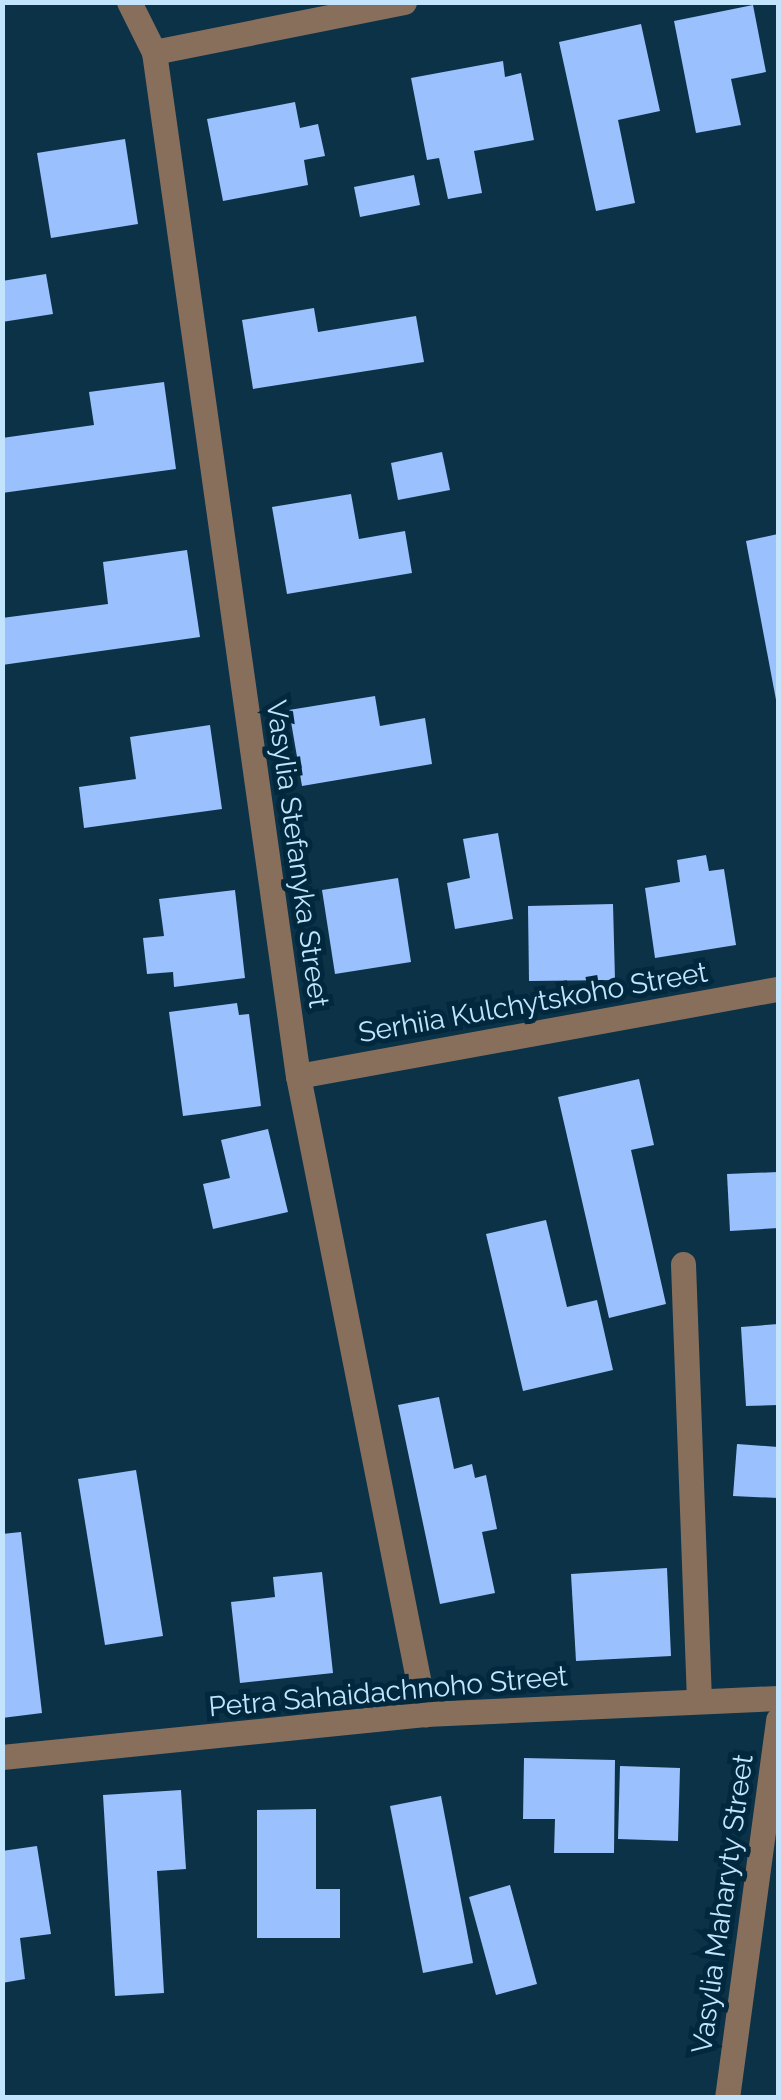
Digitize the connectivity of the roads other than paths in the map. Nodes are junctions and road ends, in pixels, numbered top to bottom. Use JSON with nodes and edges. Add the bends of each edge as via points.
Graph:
{"nodes":[{"id":1,"x":129,"y":2,"type":"edge"},
{"id":2,"x":404,"y":2,"type":"edge"},
{"id":3,"x":154,"y":52,"type":"junction"},
{"id":4,"x":778,"y":989,"type":"edge"},
{"id":5,"x":298,"y":1076,"type":"junction"},
{"id":6,"x":683,"y":1264,"type":"dead end"},
{"id":7,"x":778,"y":1698,"type":"edge"},
{"id":8,"x":699,"y":1700,"type":"junction"},
{"id":9,"x":425,"y":1714,"type":"junction"},
{"id":10,"x":778,"y":1719,"type":"edge"},
{"id":11,"x":2,"y":1757,"type":"edge"},
{"id":12,"x":727,"y":2098,"type":"edge"}],
"edges":[{"from":1,"to":3,"type":"street","name":"Vasylia Stefanyka Street"},
{"from":2,"to":3,"type":"street"},
{"from":3,"to":5,"type":"street","name":"Vasylia Stefanyka Street"},
{"from":4,"to":5,"type":"street","name":"Serhiia Kulchytskoho Street"},
{"from":5,"to":9,"type":"street","name":"Vasylia Stefanyka Street"},
{"from":6,"to":8,"type":"street"},
{"from":7,"to":8,"type":"street","name":"Petra Sahaidachnoho Street"},
{"from":8,"to":9,"type":"street","name":"Petra Sahaidachnoho Street"},
{"from":9,"to":11,"type":"street","name":"Petra Sahaidachnoho Street"},
{"from":10,"to":12,"type":"street","name":"Vasylia Maharyty Street"}]}
